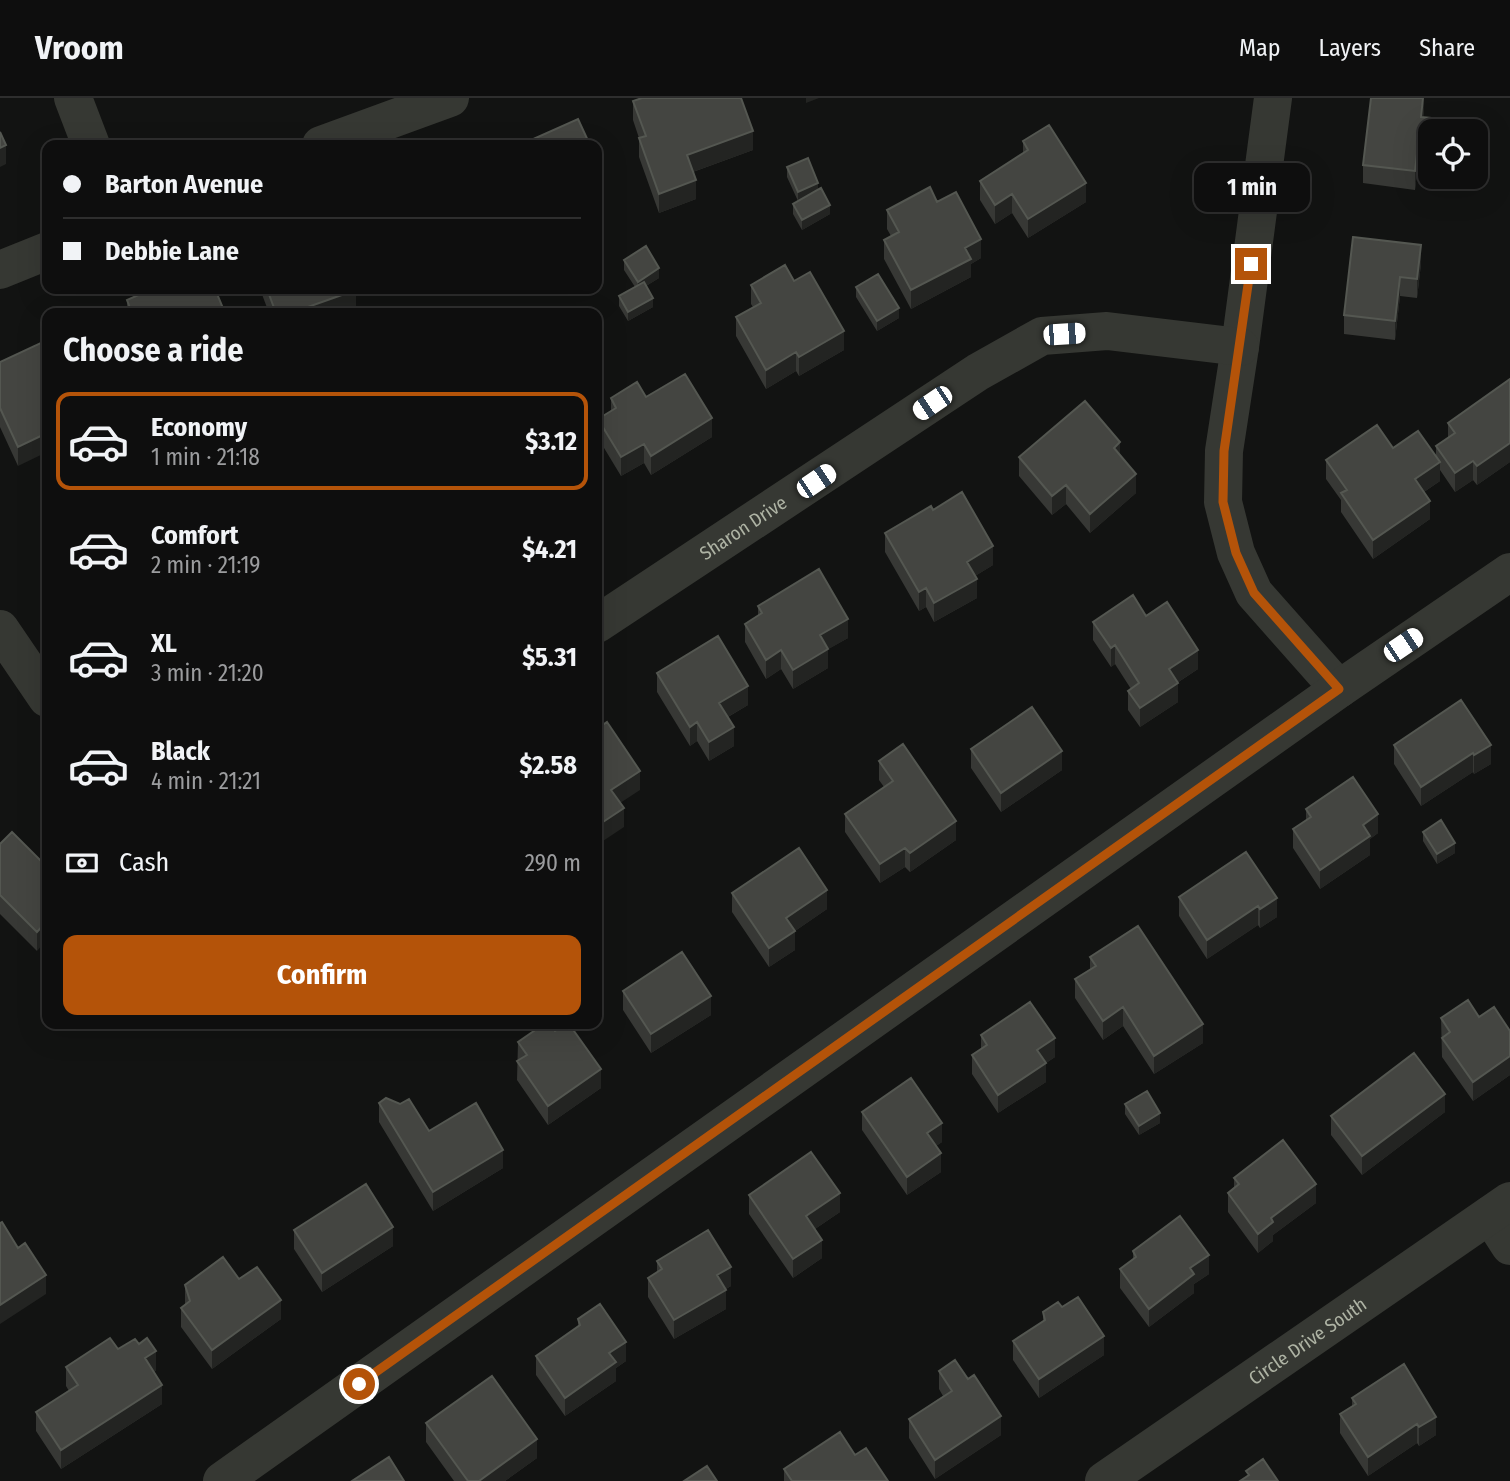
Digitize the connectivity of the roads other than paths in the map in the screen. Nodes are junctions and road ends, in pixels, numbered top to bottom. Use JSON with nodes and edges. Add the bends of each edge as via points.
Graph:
{"nodes":[{"id":1,"x":73,"y":98,"type":"edge"},
{"id":2,"x":450,"y":98,"type":"edge"},
{"id":3,"x":1273,"y":98,"type":"edge"},
{"id":4,"x":88,"y":140,"type":"edge"},
{"id":5,"x":335,"y":140,"type":"edge"},
{"id":6,"x":42,"y":253,"type":"edge"},
{"id":7,"x":0,"y":270,"type":"edge"},
{"id":8,"x":1240,"y":347,"type":"junction"},
{"id":9,"x":1510,"y":572,"type":"edge"},
{"id":10,"x":602,"y":621,"type":"edge"},
{"id":11,"x":0,"y":629,"type":"edge"},
{"id":12,"x":1339,"y":689,"type":"junction"},
{"id":13,"x":42,"y":691,"type":"edge"},
{"id":14,"x":1500,"y":1208,"type":"edge"},
{"id":15,"x":1510,"y":1246,"type":"edge"},
{"id":16,"x":222,"y":1481,"type":"edge"},
{"id":17,"x":1104,"y":1481,"type":"edge"}],
"edges":[{"from":1,"to":4,"type":"street"},
{"from":2,"to":5,"type":"street"},
{"from":3,"to":8,"type":"street"},
{"from":6,"to":7,"type":"street"},
{"from":8,"to":10,"type":"street","name":"Sharon Drive","via":[[1107,331],[1042,336],[978,372]]},
{"from":8,"to":12,"type":"street","via":[[1224,451],[1223,502],[1236,553],[1254,593]]},
{"from":9,"to":12,"type":"street"},
{"from":11,"to":13,"type":"street"},
{"from":12,"to":16,"type":"street"},
{"from":14,"to":15,"type":"street"},
{"from":14,"to":17,"type":"street","name":"Circle Drive South"}]}
